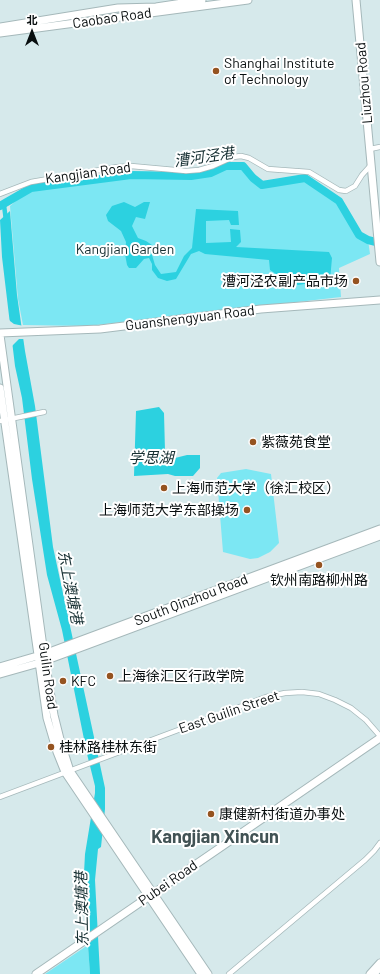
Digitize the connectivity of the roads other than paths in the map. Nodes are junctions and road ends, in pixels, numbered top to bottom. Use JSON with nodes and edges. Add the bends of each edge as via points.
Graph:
{"nodes":[{"id":1,"x":202,"y":0,"type":"edge"},
{"id":2,"x":248,"y":0,"type":"edge"},
{"id":3,"x":356,"y":0,"type":"edge"},
{"id":4,"x":0,"y":27,"type":"edge"},
{"id":5,"x":0,"y":33,"type":"edge"},
{"id":6,"x":380,"y":147,"type":"edge"},
{"id":7,"x":370,"y":149,"type":"junction"},
{"id":8,"x":371,"y":165,"type":"junction"},
{"id":9,"x":0,"y":194,"type":"edge"},
{"id":10,"x":379,"y":252,"type":"edge"},
{"id":11,"x":380,"y":262,"type":"edge"},
{"id":12,"x":380,"y":300,"type":"edge"},
{"id":13,"x":0,"y":334,"type":"edge"},
{"id":14,"x":0,"y":388,"type":"edge"},
{"id":15,"x":42,"y":413,"type":"dead end"},
{"id":16,"x":5,"y":420,"type":"edge"},
{"id":17,"x":380,"y":529,"type":"edge"},
{"id":18,"x":380,"y":536,"type":"edge"},
{"id":19,"x":76,"y":646,"type":"junction"},
{"id":20,"x":42,"y":658,"type":"junction"},
{"id":21,"x":0,"y":667,"type":"edge"},
{"id":22,"x":0,"y":674,"type":"edge"},
{"id":23,"x":380,"y":737,"type":"edge"},
{"id":24,"x":68,"y":772,"type":"junction"},
{"id":25,"x":0,"y":797,"type":"edge"},
{"id":26,"x":90,"y":805,"type":"junction"},
{"id":27,"x":380,"y":843,"type":"edge"},
{"id":28,"x":151,"y":895,"type":"junction"},
{"id":29,"x":380,"y":963,"type":"edge"},
{"id":30,"x":380,"y":967,"type":"edge"},
{"id":31,"x":36,"y":974,"type":"edge"},
{"id":32,"x":201,"y":974,"type":"edge"},
{"id":33,"x":208,"y":974,"type":"edge"},
{"id":34,"x":229,"y":974,"type":"edge"},
{"id":35,"x":370,"y":974,"type":"edge"},
{"id":36,"x":374,"y":974,"type":"edge"}],
"edges":[{"from":1,"to":4,"type":"street","name":"Caobao Road","via":[[156,7],[118,8]]},
{"from":2,"to":5,"type":"street","name":"Caobao Road"},
{"from":3,"to":7,"type":"street","name":"Liuzhou Road"},
{"from":6,"to":7,"type":"street"},
{"from":7,"to":8,"type":"street","name":"Liuzhou Road"},
{"from":8,"to":9,"type":"street","name":"Kangjian Road","via":[[352,188],[346,191],[339,190],[309,172],[268,169],[240,156],[199,170],[131,166],[109,169],[31,182]]},
{"from":8,"to":10,"type":"street","name":"Liuzhou Road"},
{"from":10,"to":11,"type":"street","name":"Liuzhou Road"},
{"from":12,"to":13,"type":"street","name":"Guanshengyuan Road","via":[[261,309],[100,329]]},
{"from":13,"to":16,"type":"street","name":"Guilin Road"},
{"from":14,"to":16,"type":"street","name":"Guilin Road"},
{"from":15,"to":16,"type":"street"},
{"from":16,"to":20,"type":"street","name":"Guilin Road"},
{"from":17,"to":19,"type":"street","name":"South Qinzhou Road"},
{"from":18,"to":19,"type":"street","name":"South Qinzhou Road"},
{"from":19,"to":20,"type":"street","name":"South Qinzhou Road"},
{"from":20,"to":21,"type":"street","name":"South Qinzhou Road"},
{"from":20,"to":22,"type":"street","name":"South Qinzhou Road"},
{"from":20,"to":24,"type":"street","name":"Guilin Road","via":[[47,718],[54,745]]},
{"from":23,"to":24,"type":"street","name":"East Guilin Street","via":[[366,720],[336,700],[319,694],[285,692]]},
{"from":23,"to":28,"type":"street","name":"Pubei Road"},
{"from":24,"to":25,"type":"street","name":"East Guilin Street"},
{"from":24,"to":26,"type":"street","name":"Guilin Road"},
{"from":26,"to":28,"type":"street","name":"Guilin Road"},
{"from":26,"to":28,"type":"street","name":"Guilin Road","via":[[108,837]]},
{"from":27,"to":34,"type":"street","via":[[365,860]]},
{"from":28,"to":31,"type":"street","name":"Pubei Road"},
{"from":28,"to":32,"type":"street","name":"Guilin Road"},
{"from":28,"to":33,"type":"street","name":"Guilin Road"},
{"from":29,"to":35,"type":"street"},
{"from":30,"to":36,"type":"street"}]}
